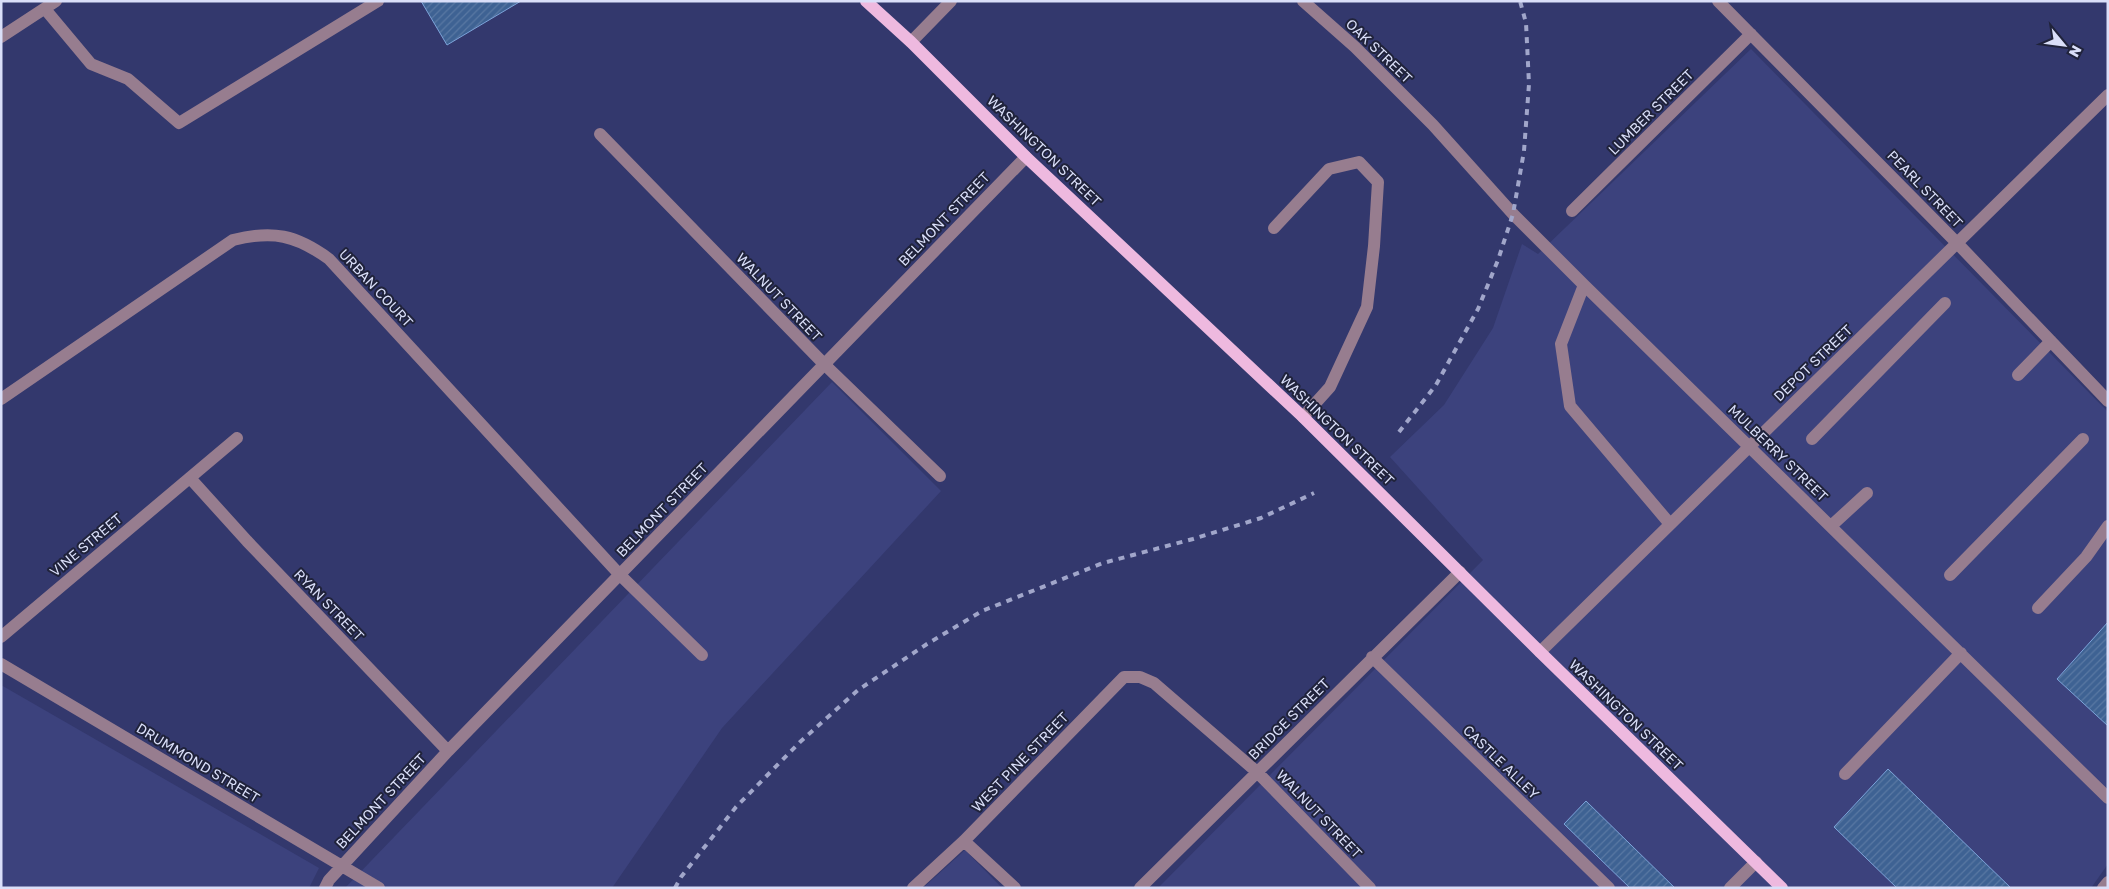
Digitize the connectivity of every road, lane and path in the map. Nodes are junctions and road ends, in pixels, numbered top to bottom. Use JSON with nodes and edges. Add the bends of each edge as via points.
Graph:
{"nodes":[{"id":1,"x":56,"y":1,"type":"edge"},
{"id":2,"x":378,"y":1,"type":"edge"},
{"id":3,"x":866,"y":1,"type":"edge"},
{"id":4,"x":951,"y":1,"type":"edge"},
{"id":5,"x":1303,"y":1,"type":"edge"},
{"id":6,"x":1718,"y":1,"type":"edge"},
{"id":7,"x":44,"y":9,"type":"junction"},
{"id":8,"x":1751,"y":34,"type":"junction"},
{"id":9,"x":1,"y":37,"type":"edge"},
{"id":10,"x":911,"y":42,"type":"junction"},
{"id":11,"x":2108,"y":95,"type":"edge"},
{"id":12,"x":1433,"y":124,"type":"joint"},
{"id":13,"x":600,"y":134,"type":"dead end"},
{"id":14,"x":1026,"y":156,"type":"junction"},
{"id":15,"x":1572,"y":211,"type":"dead end"},
{"id":16,"x":1274,"y":228,"type":"dead end"},
{"id":17,"x":1956,"y":243,"type":"junction"},
{"id":18,"x":1584,"y":285,"type":"junction"},
{"id":19,"x":1945,"y":303,"type":"dead end"},
{"id":20,"x":2051,"y":341,"type":"junction"},
{"id":21,"x":824,"y":364,"type":"junction"},
{"id":22,"x":2018,"y":374,"type":"dead end"},
{"id":23,"x":1,"y":399,"type":"edge"},
{"id":24,"x":2108,"y":401,"type":"edge"},
{"id":25,"x":1303,"y":417,"type":"junction"},
{"id":26,"x":237,"y":438,"type":"dead end"},
{"id":27,"x":1812,"y":439,"type":"dead end"},
{"id":28,"x":2083,"y":439,"type":"dead end"},
{"id":29,"x":1750,"y":446,"type":"junction"},
{"id":30,"x":940,"y":476,"type":"dead end"},
{"id":31,"x":190,"y":478,"type":"junction"},
{"id":32,"x":1867,"y":493,"type":"dead end"},
{"id":33,"x":1670,"y":524,"type":"junction"},
{"id":34,"x":1831,"y":526,"type":"junction"},
{"id":35,"x":2108,"y":526,"type":"edge"},
{"id":36,"x":1460,"y":572,"type":"junction"},
{"id":37,"x":620,"y":575,"type":"junction"},
{"id":38,"x":1950,"y":575,"type":"dead end"},
{"id":39,"x":2038,"y":608,"type":"dead end"},
{"id":40,"x":1,"y":637,"type":"edge"},
{"id":41,"x":1540,"y":652,"type":"junction"},
{"id":42,"x":1961,"y":654,"type":"junction"},
{"id":43,"x":702,"y":655,"type":"dead end"},
{"id":44,"x":1372,"y":657,"type":"junction"},
{"id":45,"x":1,"y":664,"type":"edge"},
{"id":46,"x":1154,"y":683,"type":"joint"},
{"id":47,"x":448,"y":751,"type":"junction"},
{"id":48,"x":1257,"y":772,"type":"junction"},
{"id":49,"x":1845,"y":774,"type":"dead end"},
{"id":50,"x":2108,"y":798,"type":"edge"},
{"id":51,"x":964,"y":841,"type":"junction"},
{"id":52,"x":1756,"y":862,"type":"junction"},
{"id":53,"x":342,"y":866,"type":"junction"},
{"id":54,"x":2108,"y":882,"type":"edge"},
{"id":55,"x":325,"y":888,"type":"edge"},
{"id":56,"x":379,"y":888,"type":"edge"},
{"id":57,"x":913,"y":888,"type":"edge"},
{"id":58,"x":1015,"y":888,"type":"edge"},
{"id":59,"x":1140,"y":888,"type":"edge"},
{"id":60,"x":1370,"y":888,"type":"edge"},
{"id":61,"x":1609,"y":888,"type":"edge"},
{"id":62,"x":1730,"y":888,"type":"edge"},
{"id":63,"x":1782,"y":888,"type":"edge"},
{"id":64,"x":2103,"y":888,"type":"edge"}],
"edges":[{"from":1,"to":7,"type":"street"},
{"from":2,"to":7,"type":"street","via":[[179,123],[128,79],[91,64]]},
{"from":3,"to":10,"type":"main road","name":"WASHINGTON STREET"},
{"from":4,"to":10,"type":"street"},
{"from":5,"to":12,"type":"street","name":"OAK STREET"},
{"from":6,"to":8,"type":"street","name":"PEARL STREET"},
{"from":7,"to":9,"type":"street"},
{"from":8,"to":15,"type":"street","name":"LUMBER STREET"},
{"from":8,"to":17,"type":"street","name":"PEARL STREET"},
{"from":10,"to":14,"type":"main road","name":"WASHINGTON STREET"},
{"from":11,"to":17,"type":"street","name":"DEPOT STREET"},
{"from":12,"to":18,"type":"street","name":"MULBERRY STREET"},
{"from":13,"to":21,"type":"street","name":"WALNUT STREET"},
{"from":14,"to":21,"type":"street","name":"BELMONT STREET"},
{"from":14,"to":25,"type":"main road","name":"WASHINGTON STREET"},
{"from":16,"to":25,"type":"street","via":[[1329,169],[1359,162],[1378,182],[1367,307],[1330,386]]},
{"from":17,"to":20,"type":"street","name":"PEARL STREET"},
{"from":17,"to":29,"type":"street","name":"DEPOT STREET"},
{"from":18,"to":29,"type":"street","name":"MULBERRY STREET"},
{"from":18,"to":33,"type":"street","via":[[1561,344],[1570,406]]},
{"from":19,"to":27,"type":"street"},
{"from":20,"to":22,"type":"street"},
{"from":20,"to":24,"type":"street","name":"PEARL STREET"},
{"from":21,"to":30,"type":"street","name":"WALNUT STREET"},
{"from":21,"to":37,"type":"street","name":"BELMONT STREET"},
{"from":23,"to":37,"type":"street","name":"URBAN COURT","via":[[233,240],[254,235],[278,235],[312,247],[329,259]]},
{"from":25,"to":36,"type":"main road","name":"WASHINGTON STREET"},
{"from":26,"to":31,"type":"street","name":"VINE STREET"},
{"from":28,"to":38,"type":"street"},
{"from":29,"to":33,"type":"street","name":"DEPOT STREET"},
{"from":29,"to":34,"type":"street","name":"MULBERRY STREET"},
{"from":31,"to":40,"type":"street","name":"VINE STREET"},
{"from":31,"to":47,"type":"street","name":"RYAN STREET"},
{"from":32,"to":34,"type":"street"},
{"from":33,"to":41,"type":"street","name":"DEPOT STREET"},
{"from":34,"to":42,"type":"street","name":"MULBERRY STREET"},
{"from":35,"to":39,"type":"street","via":[[2086,557]]},
{"from":36,"to":41,"type":"main road","name":"WASHINGTON STREET"},
{"from":36,"to":44,"type":"street","name":"BRIDGE STREET"},
{"from":37,"to":43,"type":"street","name":"URBAN COURT"},
{"from":37,"to":47,"type":"street","name":"BELMONT STREET"},
{"from":41,"to":52,"type":"main road","name":"WASHINGTON STREET"},
{"from":42,"to":49,"type":"street"},
{"from":42,"to":50,"type":"street","name":"MULBERRY STREET"},
{"from":44,"to":48,"type":"street","name":"BRIDGE STREET"},
{"from":44,"to":61,"type":"street","name":"CASTLE ALLEY"},
{"from":45,"to":53,"type":"street","name":"DRUMMOND STREET"},
{"from":46,"to":48,"type":"street","name":"WALNUT STREET"},
{"from":46,"to":51,"type":"street","name":"WEST PINE STREET","via":[[1140,677],[1124,677]]},
{"from":47,"to":53,"type":"street","name":"BELMONT STREET"},
{"from":48,"to":59,"type":"street","name":"BRIDGE STREET"},
{"from":48,"to":60,"type":"street","name":"WALNUT STREET"},
{"from":51,"to":57,"type":"street","name":"WEST PINE STREET"},
{"from":51,"to":58,"type":"street"},
{"from":52,"to":62,"type":"street"},
{"from":52,"to":63,"type":"main road","name":"WASHINGTON STREET"},
{"from":53,"to":55,"type":"street","name":"BELMONT STREET"},
{"from":53,"to":56,"type":"street","name":"DRUMMOND STREET"},
{"from":54,"to":64,"type":"street"}]}
